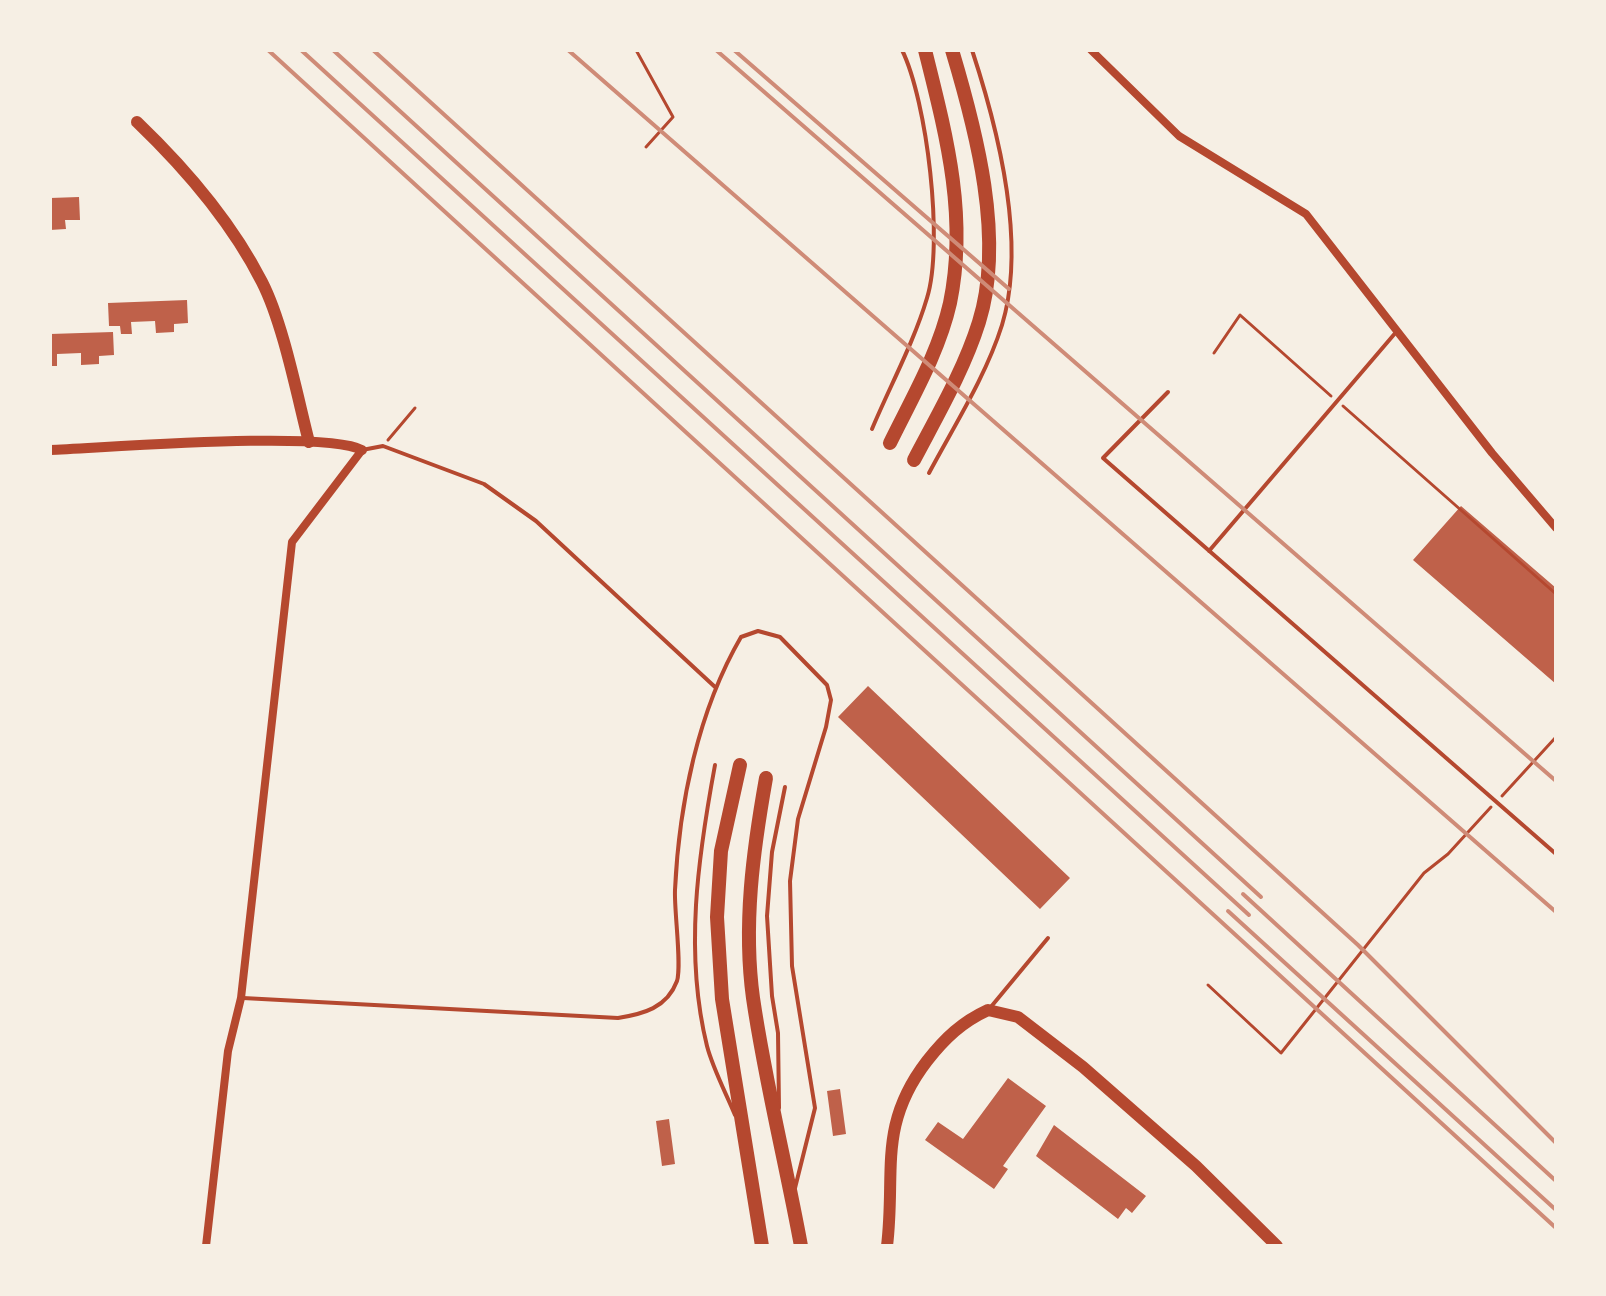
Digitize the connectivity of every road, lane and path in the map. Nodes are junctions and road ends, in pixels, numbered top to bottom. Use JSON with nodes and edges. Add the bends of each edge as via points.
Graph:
{"nodes":[{"id":1,"x":636,"y":50,"type":"edge"},
{"id":2,"x":902,"y":50,"type":"edge"},
{"id":3,"x":925,"y":50,"type":"edge"},
{"id":4,"x":952,"y":50,"type":"edge"},
{"id":5,"x":972,"y":50,"type":"edge"},
{"id":6,"x":1091,"y":50,"type":"edge"},
{"id":7,"x":137,"y":122,"type":"dead end"},
{"id":8,"x":646,"y":147,"type":"dead end"},
{"id":9,"x":1399,"y":330,"type":"junction"},
{"id":10,"x":1214,"y":353,"type":"dead end"},
{"id":11,"x":1168,"y":392,"type":"dead end"},
{"id":12,"x":415,"y":408,"type":"dead end"},
{"id":13,"x":872,"y":429,"type":"dead end"},
{"id":14,"x":309,"y":442,"type":"junction"},
{"id":15,"x":890,"y":443,"type":"dead end"},
{"id":16,"x":383,"y":446,"type":"junction"},
{"id":17,"x":50,"y":450,"type":"edge"},
{"id":18,"x":362,"y":450,"type":"junction"},
{"id":19,"x":914,"y":460,"type":"dead end"},
{"id":20,"x":929,"y":473,"type":"dead end"},
{"id":21,"x":1556,"y":528,"type":"edge"},
{"id":22,"x":1209,"y":551,"type":"junction"},
{"id":23,"x":1556,"y":594,"type":"edge"},
{"id":24,"x":715,"y":687,"type":"junction"},
{"id":25,"x":1556,"y":737,"type":"edge"},
{"id":26,"x":715,"y":765,"type":"dead end"},
{"id":27,"x":740,"y":765,"type":"dead end"},
{"id":28,"x":766,"y":778,"type":"dead end"},
{"id":29,"x":785,"y":787,"type":"dead end"},
{"id":30,"x":1502,"y":796,"type":"dead end"},
{"id":31,"x":1491,"y":807,"type":"dead end"},
{"id":32,"x":1556,"y":854,"type":"edge"},
{"id":33,"x":1048,"y":938,"type":"dead end"},
{"id":34,"x":1208,"y":985,"type":"dead end"},
{"id":35,"x":241,"y":998,"type":"junction"},
{"id":36,"x":988,"y":1010,"type":"junction"},
{"id":37,"x":780,"y":1134,"type":"junction"},
{"id":38,"x":746,"y":1142,"type":"junction"},
{"id":39,"x":793,"y":1197,"type":"junction"},
{"id":40,"x":206,"y":1246,"type":"edge"},
{"id":41,"x":762,"y":1246,"type":"edge"},
{"id":42,"x":801,"y":1246,"type":"edge"},
{"id":43,"x":887,"y":1246,"type":"edge"},
{"id":44,"x":1277,"y":1246,"type":"edge"}],
"edges":[{"from":1,"to":8,"type":"path","via":[[673,117]]},
{"from":2,"to":13,"type":"lane","via":[[928,162],[935,245],[928,297]]},
{"from":3,"to":15,"type":"main road","via":[[955,183],[958,241],[950,304],[929,363]]},
{"from":4,"to":19,"type":"main road","via":[[971,116],[989,250],[980,320]]},
{"from":5,"to":20,"type":"lane","via":[[992,110],[1011,251],[1002,325]]},
{"from":6,"to":9,"type":"street","via":[[1179,136],[1306,214]]},
{"from":7,"to":14,"type":"main road","via":[[173,155],[218,212],[262,283]]},
{"from":9,"to":21,"type":"street"},
{"from":9,"to":22,"type":"lane"},
{"from":10,"to":23,"type":"path","via":[[1240,315]]},
{"from":11,"to":22,"type":"lane","via":[[1103,458]]},
{"from":12,"to":16,"type":"path"},
{"from":14,"to":17,"type":"street"},
{"from":14,"to":18,"type":"street"},
{"from":16,"to":18,"type":"lane"},
{"from":16,"to":24,"type":"lane","via":[[484,484],[536,521]]},
{"from":18,"to":35,"type":"street","via":[[292,542]]},
{"from":22,"to":32,"type":"lane"},
{"from":24,"to":35,"type":"lane","via":[[683,809],[675,889],[677,980],[667,998],[647,1013],[618,1018],[541,1016]]},
{"from":24,"to":39,"type":"lane","via":[[741,637],[758,631],[780,637],[827,685],[831,700],[798,819],[790,881],[792,966],[815,1108]]},
{"from":25,"to":30,"type":"path"},
{"from":26,"to":38,"type":"lane","via":[[701,842],[695,965],[707,1047]]},
{"from":27,"to":38,"type":"main road","via":[[721,851],[717,917],[722,999]]},
{"from":28,"to":37,"type":"main road","via":[[749,914],[753,997]]},
{"from":29,"to":37,"type":"lane","via":[[767,916],[778,1033]]},
{"from":31,"to":34,"type":"path","via":[[1424,873],[1281,1053]]},
{"from":33,"to":36,"type":"lane"},
{"from":35,"to":40,"type":"street","via":[[228,1051]]},
{"from":36,"to":43,"type":"main road","via":[[969,1019],[938,1047],[914,1078],[894,1120]]},
{"from":36,"to":44,"type":"main road","via":[[1018,1017],[1083,1067]]},
{"from":37,"to":39,"type":"main road"},
{"from":38,"to":41,"type":"main road"},
{"from":39,"to":42,"type":"main road"}]}
